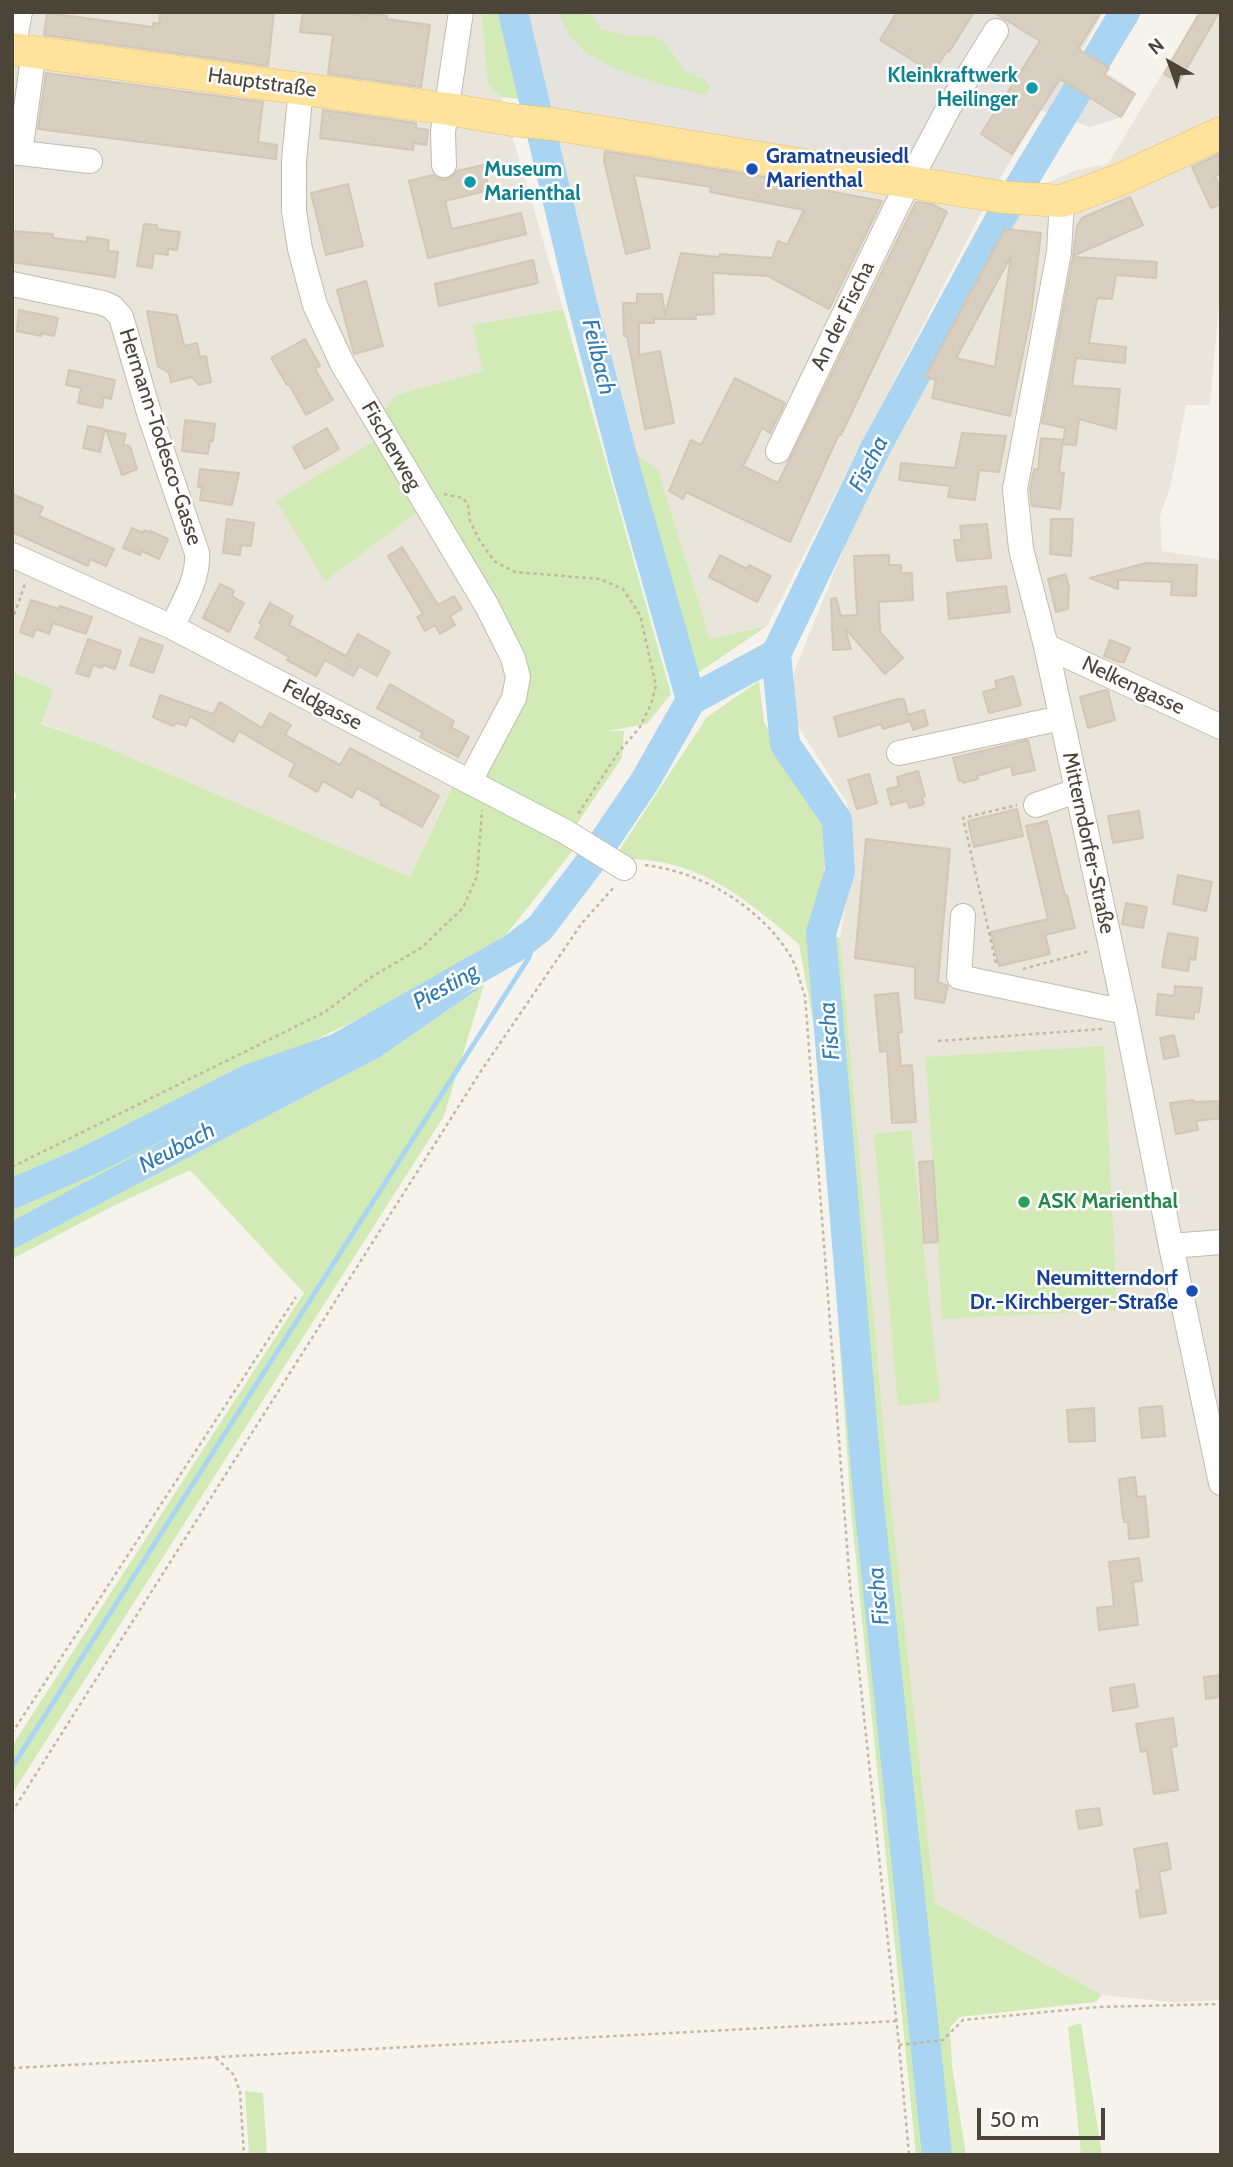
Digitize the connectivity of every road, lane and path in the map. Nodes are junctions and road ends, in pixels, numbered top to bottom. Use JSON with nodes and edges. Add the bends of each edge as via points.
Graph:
{"nodes":[{"id":1,"x":20,"y":12,"type":"edge"},
{"id":2,"x":461,"y":12,"type":"edge"},
{"id":3,"x":996,"y":31,"type":"dead end"},
{"id":4,"x":20,"y":49,"type":"edge"},
{"id":5,"x":300,"y":88,"type":"junction"},
{"id":6,"x":448,"y":109,"type":"junction"},
{"id":7,"x":1221,"y":133,"type":"edge"},
{"id":8,"x":16,"y":153,"type":"edge"},
{"id":9,"x":90,"y":162,"type":"dead end"},
{"id":10,"x":444,"y":166,"type":"dead end"},
{"id":11,"x":911,"y":182,"type":"junction"},
{"id":12,"x":1062,"y":201,"type":"junction"},
{"id":13,"x":12,"y":284,"type":"edge"},
{"id":14,"x":778,"y":451,"type":"dead end"},
{"id":15,"x":415,"y":486,"type":"junction"},
{"id":16,"x":22,"y":560,"type":"edge"},
{"id":17,"x":12,"y":621,"type":"edge"},
{"id":18,"x":172,"y":627,"type":"junction"},
{"id":19,"x":1046,"y":646,"type":"junction"},
{"id":20,"x":1060,"y":718,"type":"junction"},
{"id":21,"x":1221,"y":727,"type":"edge"},
{"id":22,"x":899,"y":753,"type":"dead end"},
{"id":23,"x":470,"y":781,"type":"junction"},
{"id":24,"x":1076,"y":790,"type":"junction"},
{"id":25,"x":1036,"y":805,"type":"joint"},
{"id":26,"x":572,"y":836,"type":"junction"},
{"id":27,"x":480,"y":838,"type":"dead end"},
{"id":28,"x":617,"y":864,"type":"junction"},
{"id":29,"x":963,"y":916,"type":"dead end"},
{"id":30,"x":1110,"y":945,"type":"junction"},
{"id":31,"x":1000,"y":981,"type":"junction"},
{"id":32,"x":1126,"y":1020,"type":"junction"},
{"id":33,"x":938,"y":1041,"type":"dead end"},
{"id":34,"x":12,"y":1167,"type":"edge"},
{"id":35,"x":1221,"y":1242,"type":"edge"},
{"id":36,"x":1171,"y":1246,"type":"junction"},
{"id":37,"x":296,"y":1297,"type":"dead end"},
{"id":38,"x":1221,"y":1483,"type":"edge"},
{"id":39,"x":12,"y":1733,"type":"edge"},
{"id":40,"x":12,"y":1812,"type":"edge"},
{"id":41,"x":1221,"y":2004,"type":"edge"},
{"id":42,"x":897,"y":2021,"type":"junction"},
{"id":43,"x":899,"y":2045,"type":"junction"},
{"id":44,"x":216,"y":2058,"type":"junction"},
{"id":45,"x":12,"y":2068,"type":"edge"},
{"id":46,"x":244,"y":2155,"type":"edge"},
{"id":47,"x":909,"y":2155,"type":"edge"}],
"edges":[{"from":1,"to":4,"type":"street"},
{"from":2,"to":6,"type":"street"},
{"from":3,"to":11,"type":"street","name":"An der Fischa","via":[[949,107]]},
{"from":4,"to":5,"type":"main road","name":"Hauptstraße"},
{"from":4,"to":8,"type":"street"},
{"from":5,"to":6,"type":"main road","name":"Hauptstraße"},
{"from":5,"to":15,"type":"street","name":"Fischerweg","via":[[294,211],[315,305],[342,363]]},
{"from":6,"to":10,"type":"street"},
{"from":6,"to":11,"type":"main road","name":"Hauptstraße"},
{"from":7,"to":12,"type":"main road"},
{"from":8,"to":9,"type":"street"},
{"from":11,"to":12,"type":"main road","via":[[1001,197]]},
{"from":11,"to":14,"type":"street","name":"An der Fischa"},
{"from":12,"to":19,"type":"street","name":"Mitterndorfer-Straße","via":[[1057,262],[1015,489],[1021,549]]},
{"from":13,"to":18,"type":"street","name":"Hermann-Todesco-Gasse","via":[[103,303],[121,317],[197,553],[194,578]]},
{"from":15,"to":23,"type":"street","name":"Fischerweg","via":[[487,606],[518,677],[514,698]]},
{"from":15,"to":26,"type":"path","via":[[463,498],[470,521],[494,561],[514,572],[600,579],[623,589],[640,615],[656,686],[651,704]]},
{"from":16,"to":17,"type":"path"},
{"from":16,"to":18,"type":"street","name":"Feldgasse"},
{"from":18,"to":23,"type":"street","name":"Feldgasse"},
{"from":19,"to":20,"type":"street","name":"Mitterndorfer-Straße"},
{"from":19,"to":21,"type":"street","name":"Nelkengasse"},
{"from":20,"to":22,"type":"street"},
{"from":20,"to":24,"type":"street","name":"Mitterndorfer-Straße"},
{"from":23,"to":26,"type":"street","name":"Feldgasse"},
{"from":24,"to":25,"type":"street"},
{"from":24,"to":30,"type":"street","name":"Mitterndorfer-Straße"},
{"from":25,"to":31,"type":"path","via":[[1032,801],[963,818]]},
{"from":26,"to":28,"type":"street","name":"Feldgasse"},
{"from":27,"to":34,"type":"path","via":[[477,876],[463,908],[421,948],[325,1012]]},
{"from":28,"to":40,"type":"path","via":[[614,890],[582,923],[481,1072]]},
{"from":28,"to":42,"type":"path","via":[[687,874],[725,893],[765,923],[791,957],[805,996],[850,1585]]},
{"from":29,"to":31,"type":"street","via":[[959,977]]},
{"from":30,"to":31,"type":"path"},
{"from":30,"to":32,"type":"street","name":"Mitterndorfer-Straße"},
{"from":31,"to":32,"type":"street"},
{"from":32,"to":33,"type":"path"},
{"from":32,"to":36,"type":"street","name":"Mitterndorfer-Straße"},
{"from":35,"to":36,"type":"street"},
{"from":36,"to":38,"type":"street","name":"Mitterndorfer-Straße"},
{"from":37,"to":39,"type":"path"},
{"from":41,"to":43,"type":"path","via":[[1098,2007],[963,2020],[943,2040]]},
{"from":42,"to":43,"type":"path"},
{"from":42,"to":44,"type":"path"},
{"from":43,"to":47,"type":"path"},
{"from":44,"to":45,"type":"path"},
{"from":44,"to":46,"type":"path","via":[[234,2075],[240,2092]]}]}
